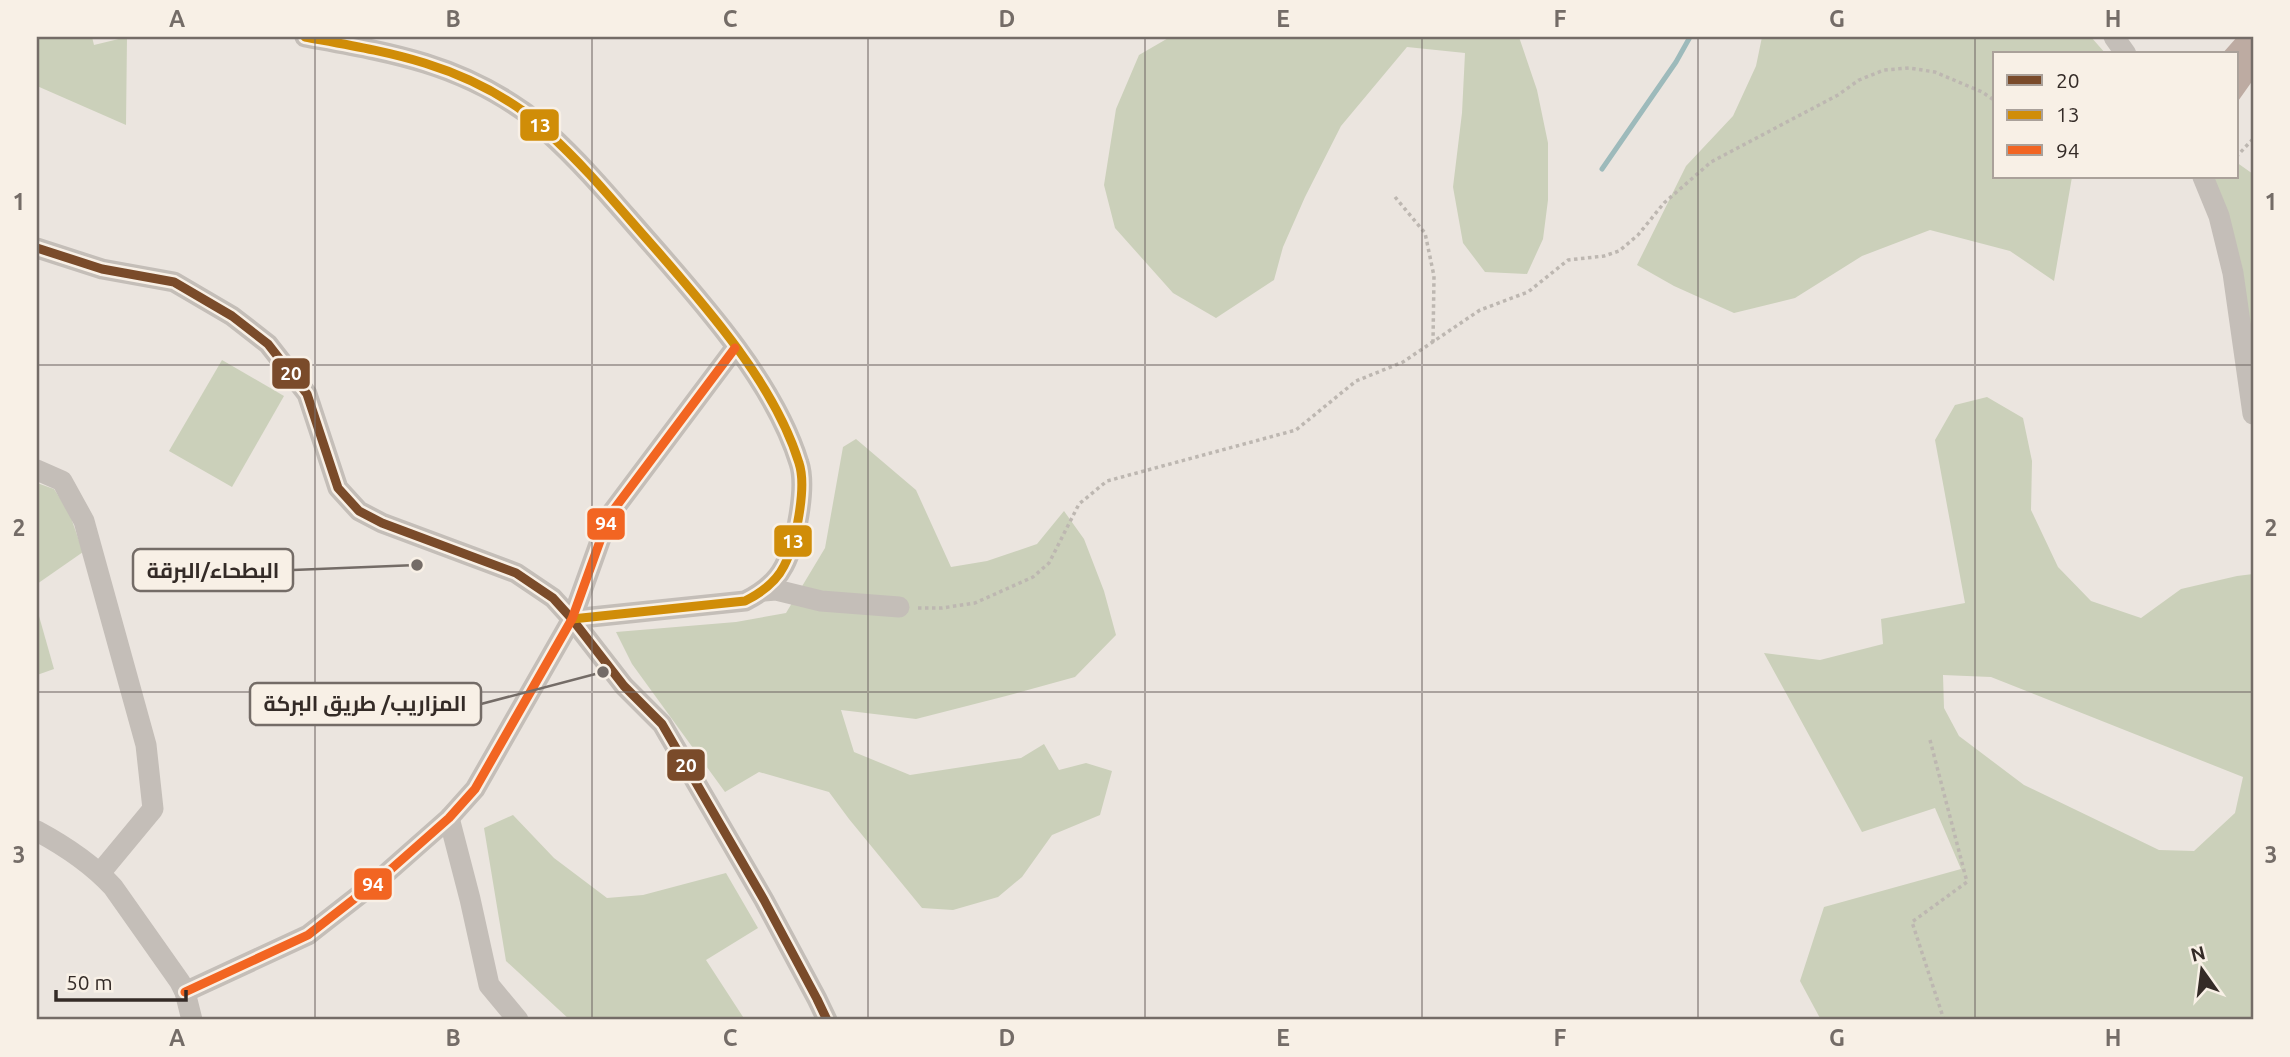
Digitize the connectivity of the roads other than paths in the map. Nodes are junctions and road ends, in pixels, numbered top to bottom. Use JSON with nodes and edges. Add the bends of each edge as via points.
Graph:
{"nodes":[{"id":1,"x":305,"y":37,"type":"edge"},
{"id":2,"x":2114,"y":37,"type":"edge"},
{"id":3,"x":2125,"y":52,"type":"edge"},
{"id":4,"x":2203,"y":178,"type":"edge"},
{"id":5,"x":37,"y":248,"type":"edge"},
{"id":6,"x":735,"y":348,"type":"junction"},
{"id":7,"x":2253,"y":414,"type":"edge"},
{"id":8,"x":37,"y":470,"type":"edge"},
{"id":9,"x":764,"y":591,"type":"junction"},
{"id":10,"x":899,"y":607,"type":"road end"},
{"id":11,"x":572,"y":619,"type":"junction"},
{"id":12,"x":449,"y":818,"type":"junction"},
{"id":13,"x":37,"y":831,"type":"edge"},
{"id":14,"x":100,"y":873,"type":"junction"},
{"id":15,"x":185,"y":992,"type":"junction"},
{"id":16,"x":192,"y":1020,"type":"edge"},
{"id":17,"x":518,"y":1020,"type":"edge"},
{"id":18,"x":827,"y":1020,"type":"edge"}],
"edges":[{"from":1,"to":6,"type":"street","via":[[439,66],[465,76],[524,112],[578,160],[704,305]]},
{"from":2,"to":3,"type":"street"},
{"from":4,"to":7,"type":"street","via":[[2219,216],[2233,273]]},
{"from":5,"to":11,"type":"street","via":[[102,269],[174,282],[232,316],[268,344],[307,394],[338,488],[359,512],[516,573],[553,598]]},
{"from":6,"to":9,"type":"street","via":[[783,424],[800,464],[800,513],[784,567]]},
{"from":6,"to":11,"type":"street","via":[[609,516]]},
{"from":8,"to":14,"type":"street","via":[[62,481],[84,521],[146,745],[153,809]]},
{"from":9,"to":10,"type":"street"},
{"from":9,"to":11,"type":"street","via":[[746,601]]},
{"from":11,"to":12,"type":"street","via":[[475,789]]},
{"from":11,"to":18,"type":"street","via":[[624,686],[662,724]]},
{"from":12,"to":15,"type":"street","via":[[308,935]]},
{"from":12,"to":17,"type":"street","via":[[489,985]]},
{"from":13,"to":14,"type":"street"},
{"from":14,"to":15,"type":"street"},
{"from":15,"to":16,"type":"street"}]}
